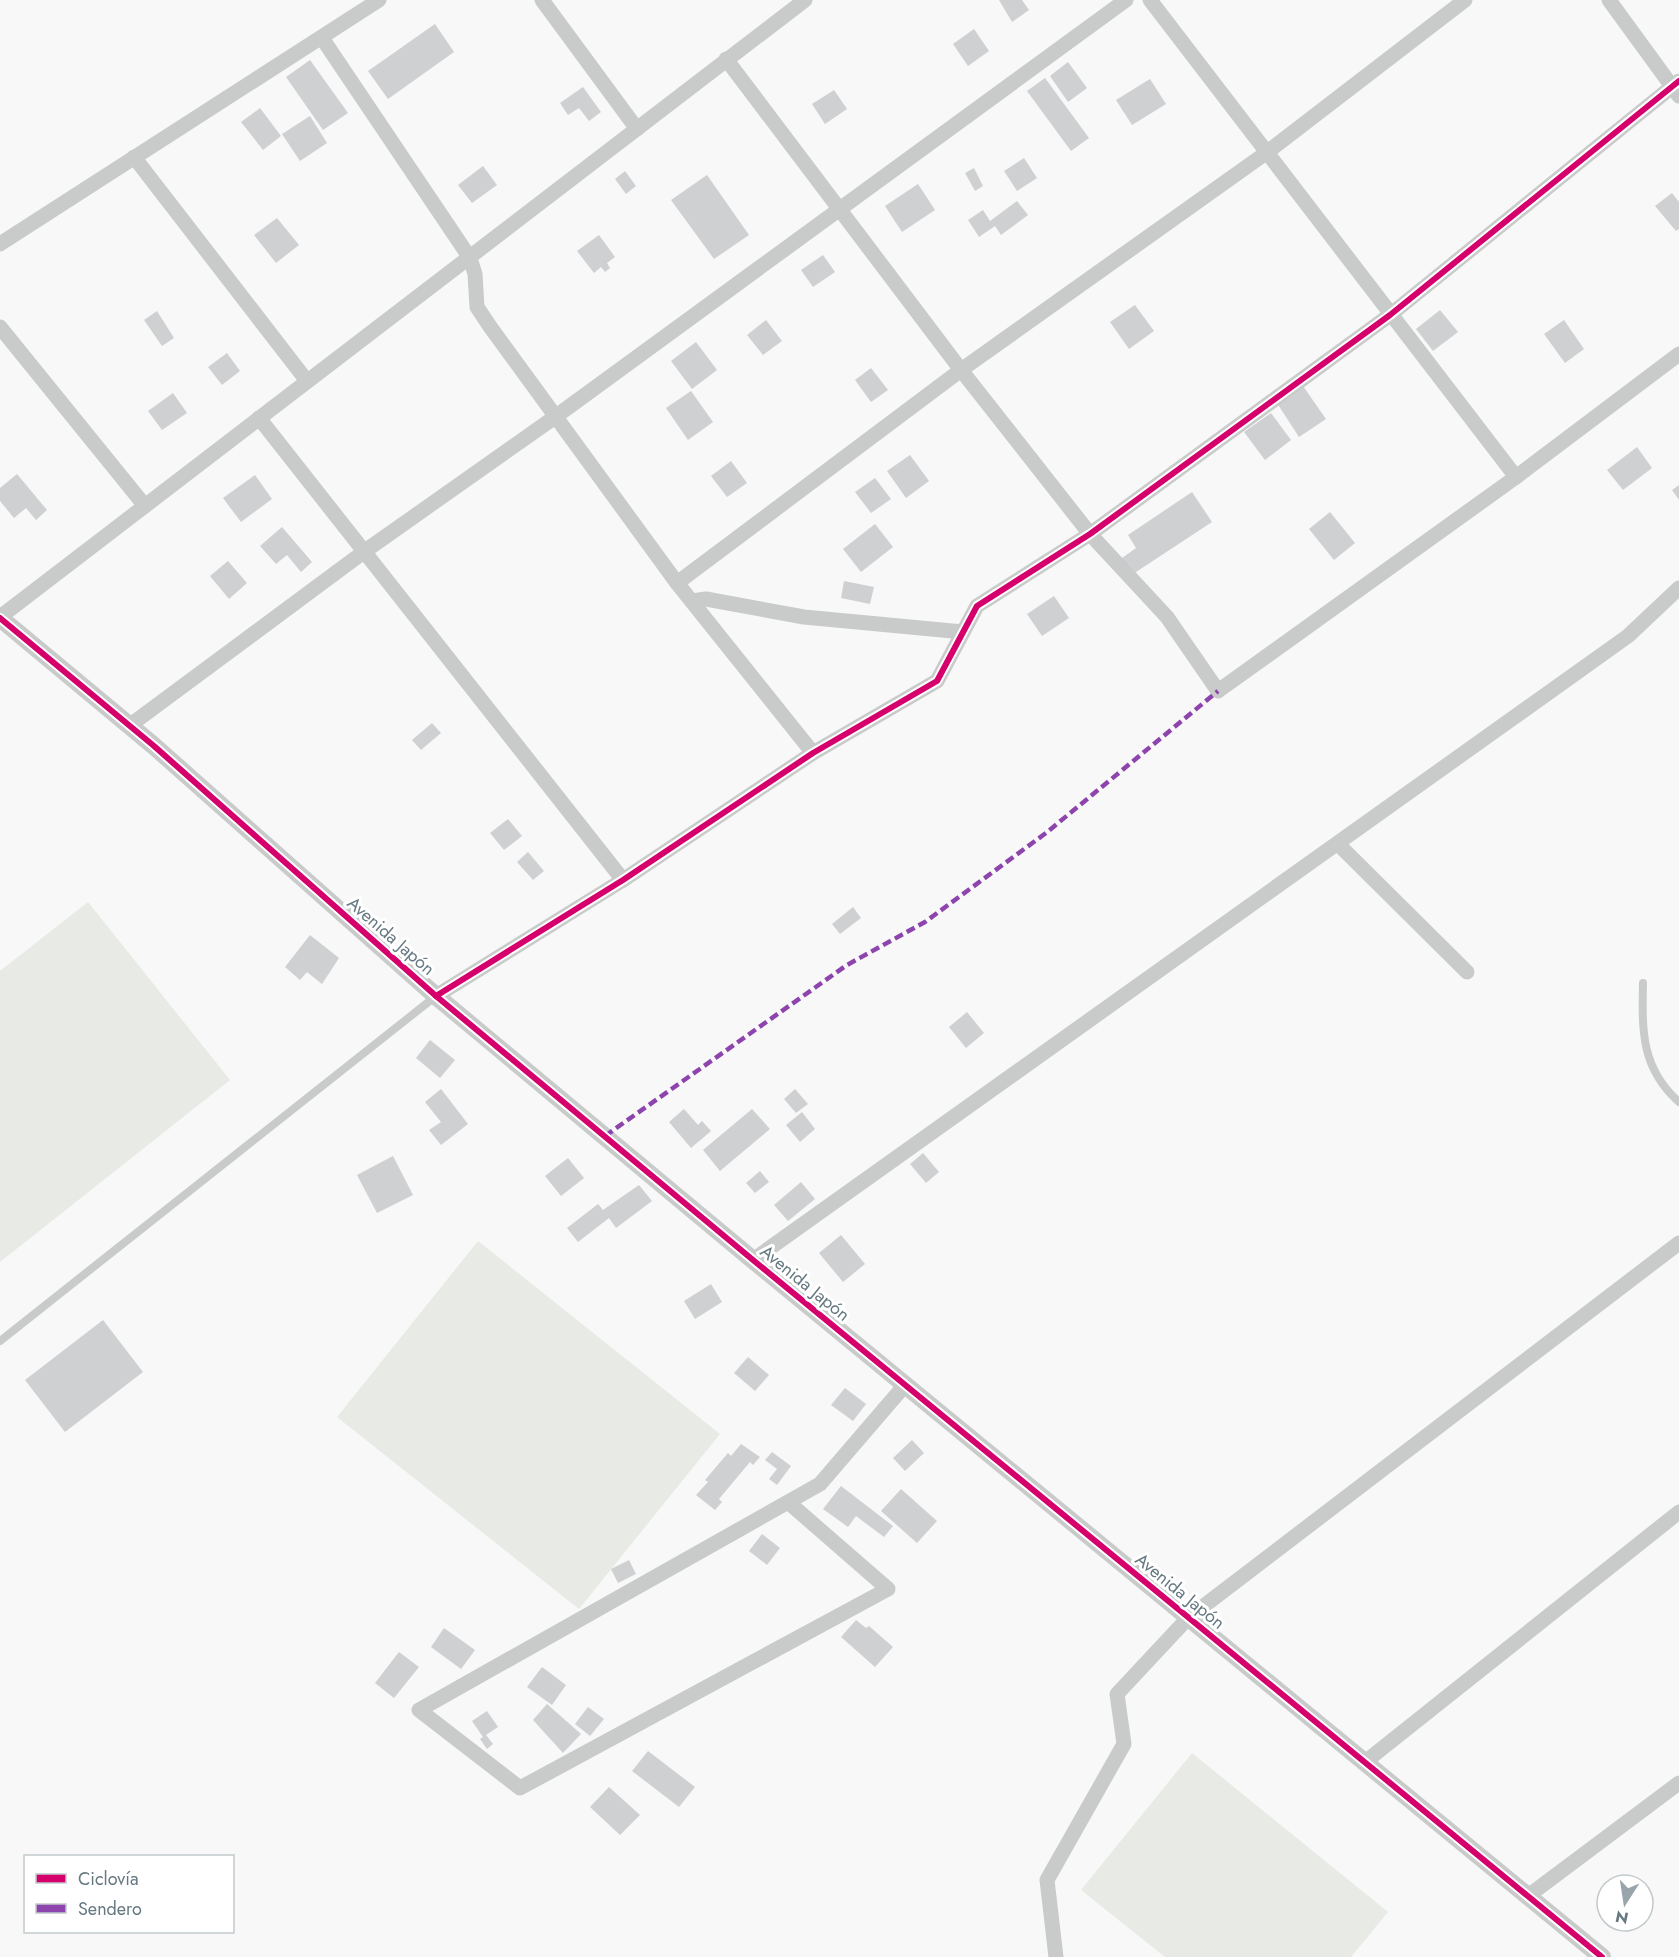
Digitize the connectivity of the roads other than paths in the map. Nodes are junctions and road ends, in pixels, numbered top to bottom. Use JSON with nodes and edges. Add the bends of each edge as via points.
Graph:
{"nodes":[{"id":1,"x":379,"y":0,"type":"edge"},
{"id":2,"x":542,"y":0,"type":"edge"},
{"id":3,"x":805,"y":0,"type":"edge"},
{"id":4,"x":1126,"y":0,"type":"edge"},
{"id":5,"x":1150,"y":0,"type":"edge"},
{"id":6,"x":1465,"y":0,"type":"edge"},
{"id":7,"x":1609,"y":0,"type":"edge"},
{"id":8,"x":322,"y":38,"type":"junction"},
{"id":9,"x":726,"y":60,"type":"junction"},
{"id":10,"x":1677,"y":88,"type":"edge"},
{"id":11,"x":636,"y":129,"type":"junction"},
{"id":12,"x":1266,"y":153,"type":"junction"},
{"id":13,"x":134,"y":157,"type":"junction"},
{"id":14,"x":841,"y":208,"type":"junction"},
{"id":15,"x":0,"y":244,"type":"edge"},
{"id":16,"x":470,"y":258,"type":"junction"},
{"id":17,"x":1390,"y":315,"type":"junction"},
{"id":18,"x":0,"y":327,"type":"edge"},
{"id":19,"x":1679,"y":354,"type":"edge"},
{"id":20,"x":961,"y":370,"type":"junction"},
{"id":21,"x":307,"y":381,"type":"junction"},
{"id":22,"x":555,"y":417,"type":"junction"},
{"id":23,"x":259,"y":418,"type":"junction"},
{"id":24,"x":1516,"y":477,"type":"junction"},
{"id":25,"x":145,"y":506,"type":"junction"},
{"id":26,"x":1090,"y":534,"type":"junction"},
{"id":27,"x":365,"y":551,"type":"junction"},
{"id":28,"x":677,"y":583,"type":"junction"},
{"id":29,"x":1679,"y":588,"type":"edge"},
{"id":30,"x":692,"y":601,"type":"junction"},
{"id":31,"x":0,"y":618,"type":"edge"},
{"id":32,"x":963,"y":632,"type":"junction"},
{"id":33,"x":129,"y":726,"type":"junction"},
{"id":34,"x":813,"y":753,"type":"junction"},
{"id":35,"x":1339,"y":845,"type":"junction"},
{"id":36,"x":623,"y":880,"type":"junction"},
{"id":37,"x":1467,"y":972,"type":"dead end"},
{"id":38,"x":1643,"y":983,"type":"dead end"},
{"id":39,"x":436,"y":996,"type":"junction"},
{"id":40,"x":1679,"y":1102,"type":"edge"},
{"id":41,"x":1679,"y":1243,"type":"edge"},
{"id":42,"x":753,"y":1260,"type":"junction"},
{"id":43,"x":0,"y":1341,"type":"edge"},
{"id":44,"x":905,"y":1385,"type":"junction"},
{"id":45,"x":788,"y":1502,"type":"junction"},
{"id":46,"x":1679,"y":1512,"type":"edge"},
{"id":47,"x":1188,"y":1618,"type":"junction"},
{"id":48,"x":1365,"y":1762,"type":"junction"},
{"id":49,"x":1679,"y":1783,"type":"edge"},
{"id":50,"x":1528,"y":1896,"type":"junction"},
{"id":51,"x":1056,"y":1957,"type":"edge"},
{"id":52,"x":1602,"y":1957,"type":"edge"}],
"edges":[{"from":1,"to":8,"type":"street"},
{"from":2,"to":11,"type":"street"},
{"from":3,"to":9,"type":"street"},
{"from":4,"to":14,"type":"street"},
{"from":5,"to":12,"type":"street"},
{"from":6,"to":12,"type":"street"},
{"from":7,"to":10,"type":"street"},
{"from":8,"to":13,"type":"street"},
{"from":8,"to":16,"type":"street"},
{"from":9,"to":11,"type":"street"},
{"from":9,"to":14,"type":"street"},
{"from":10,"to":17,"type":"street"},
{"from":11,"to":16,"type":"street"},
{"from":12,"to":17,"type":"street"},
{"from":12,"to":20,"type":"street"},
{"from":13,"to":15,"type":"street"},
{"from":13,"to":21,"type":"street"},
{"from":14,"to":20,"type":"street"},
{"from":14,"to":22,"type":"street"},
{"from":16,"to":21,"type":"street"},
{"from":16,"to":22,"type":"street","via":[[477,307]]},
{"from":17,"to":24,"type":"street"},
{"from":17,"to":26,"type":"street"},
{"from":18,"to":25,"type":"street"},
{"from":19,"to":24,"type":"street"},
{"from":20,"to":26,"type":"street"},
{"from":20,"to":28,"type":"street"},
{"from":21,"to":23,"type":"street"},
{"from":22,"to":27,"type":"street"},
{"from":22,"to":28,"type":"street"},
{"from":23,"to":25,"type":"street"},
{"from":23,"to":27,"type":"street"},
{"from":24,"to":26,"type":"street","via":[[1218,691],[1162,610]]},
{"from":25,"to":31,"type":"street"},
{"from":26,"to":32,"type":"street","via":[[978,606]]},
{"from":27,"to":33,"type":"street"},
{"from":27,"to":36,"type":"street"},
{"from":28,"to":30,"type":"street"},
{"from":29,"to":35,"type":"street","via":[[1628,636]]},
{"from":30,"to":32,"type":"street","via":[[706,599],[804,617]]},
{"from":30,"to":34,"type":"street"},
{"from":31,"to":33,"type":"street","name":"Avenida Japón"},
{"from":32,"to":34,"type":"street","via":[[937,681]]},
{"from":33,"to":39,"type":"street","name":"Avenida Japón"},
{"from":34,"to":36,"type":"street"},
{"from":35,"to":37,"type":"street"},
{"from":35,"to":42,"type":"street"},
{"from":36,"to":39,"type":"street"},
{"from":38,"to":40,"type":"lane","via":[[1642,1026],[1648,1060],[1666,1091]]},
{"from":39,"to":42,"type":"street","name":"Avenida Japón"},
{"from":39,"to":43,"type":"lane"},
{"from":41,"to":47,"type":"street"},
{"from":42,"to":44,"type":"street","name":"Avenida Japón"},
{"from":44,"to":45,"type":"street","via":[[820,1484]]},
{"from":44,"to":47,"type":"street","name":"Avenida Japón"},
{"from":45,"to":45,"type":"street","via":[[888,1588],[520,1788],[419,1710]]},
{"from":46,"to":48,"type":"street"},
{"from":47,"to":48,"type":"street","name":"Avenida Japón"},
{"from":47,"to":51,"type":"street","via":[[1117,1694],[1124,1744],[1047,1880]]},
{"from":48,"to":50,"type":"street","name":"Avenida Japón"},
{"from":49,"to":50,"type":"street"},
{"from":50,"to":52,"type":"street","name":"Avenida Japón"}]}
